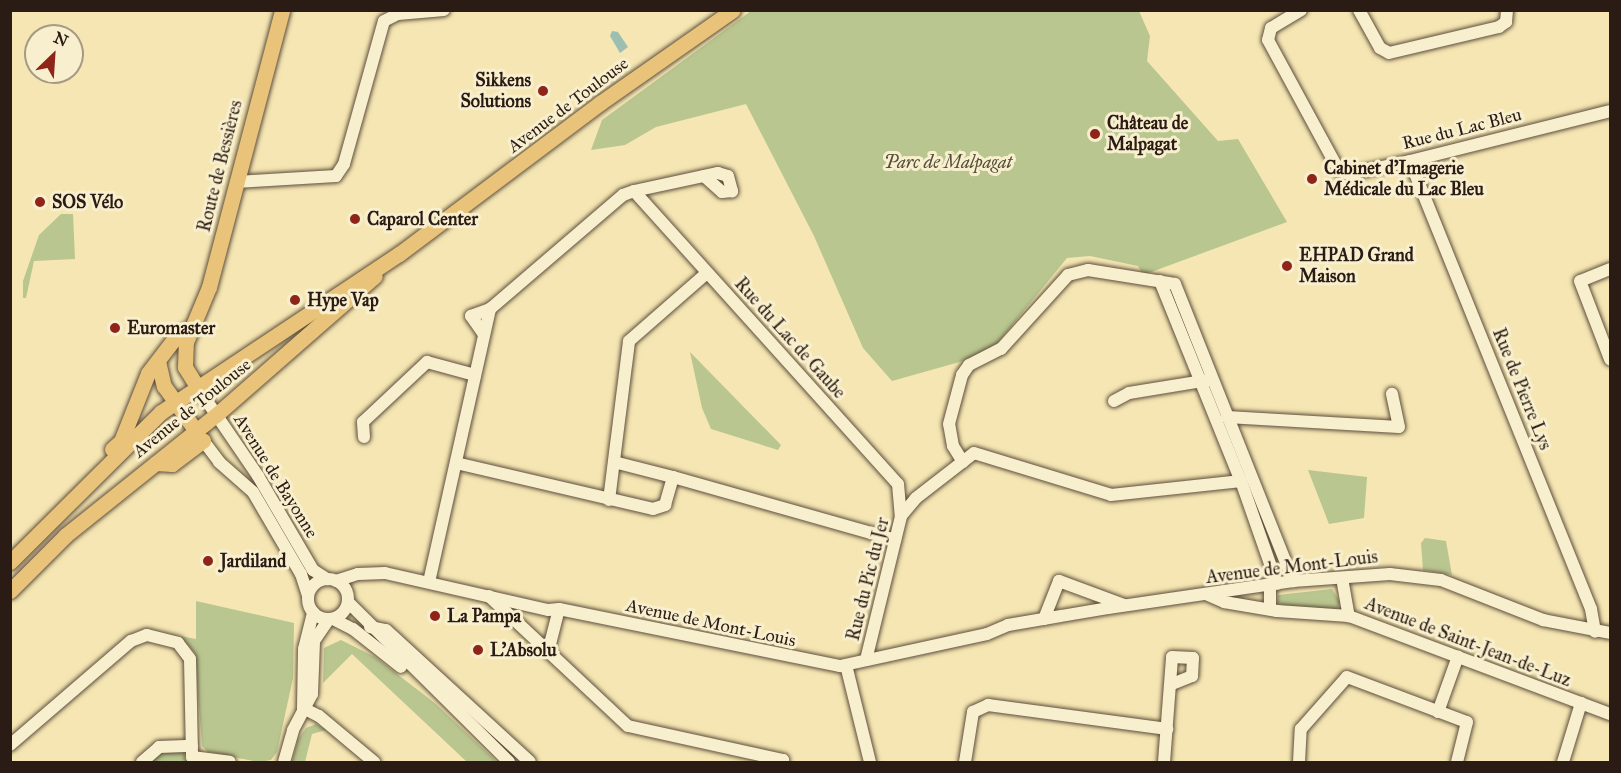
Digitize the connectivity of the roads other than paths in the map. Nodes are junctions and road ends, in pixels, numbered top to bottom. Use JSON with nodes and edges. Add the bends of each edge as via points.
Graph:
{"nodes":[{"id":1,"x":282,"y":10,"type":"edge"},
{"id":2,"x":444,"y":10,"type":"edge"},
{"id":3,"x":733,"y":10,"type":"edge"},
{"id":4,"x":1301,"y":10,"type":"edge"},
{"id":5,"x":1359,"y":10,"type":"edge"},
{"id":6,"x":1507,"y":10,"type":"edge"},
{"id":7,"x":1611,"y":111,"type":"edge"},
{"id":8,"x":1410,"y":161,"type":"junction"},
{"id":9,"x":704,"y":176,"type":"dead end"},
{"id":10,"x":236,"y":182,"type":"junction"},
{"id":11,"x":634,"y":191,"type":"junction"},
{"id":12,"x":399,"y":254,"type":"junction"},
{"id":13,"x":1611,"y":269,"type":"edge"},
{"id":14,"x":707,"y":273,"type":"junction"},
{"id":15,"x":1160,"y":280,"type":"junction"},
{"id":16,"x":190,"y":328,"type":"junction"},
{"id":17,"x":1611,"y":359,"type":"edge"},
{"id":18,"x":158,"y":361,"type":"junction"},
{"id":19,"x":474,"y":375,"type":"junction"},
{"id":20,"x":1206,"y":381,"type":"junction"},
{"id":21,"x":198,"y":388,"type":"junction"},
{"id":22,"x":1392,"y":394,"type":"dead end"},
{"id":23,"x":1114,"y":400,"type":"dead end"},
{"id":24,"x":175,"y":402,"type":"junction"},
{"id":25,"x":216,"y":415,"type":"junction"},
{"id":26,"x":1227,"y":417,"type":"junction"},
{"id":27,"x":199,"y":436,"type":"junction"},
{"id":28,"x":364,"y":437,"type":"dead end"},
{"id":29,"x":614,"y":462,"type":"junction"},
{"id":30,"x":963,"y":462,"type":"junction"},
{"id":31,"x":456,"y":463,"type":"junction"},
{"id":32,"x":105,"y":464,"type":"junction"},
{"id":33,"x":673,"y":477,"type":"junction"},
{"id":34,"x":1240,"y":481,"type":"junction"},
{"id":35,"x":609,"y":500,"type":"junction"},
{"id":36,"x":901,"y":516,"type":"junction"},
{"id":37,"x":895,"y":540,"type":"junction"},
{"id":38,"x":10,"y":562,"type":"edge"},
{"id":39,"x":371,"y":572,"type":"junction"},
{"id":40,"x":1342,"y":578,"type":"junction"},
{"id":41,"x":332,"y":580,"type":"junction"},
{"id":42,"x":1293,"y":581,"type":"junction"},
{"id":43,"x":429,"y":582,"type":"junction"},
{"id":44,"x":1274,"y":584,"type":"junction"},
{"id":45,"x":10,"y":591,"type":"edge"},
{"id":46,"x":486,"y":594,"type":"junction"},
{"id":47,"x":1206,"y":594,"type":"junction"},
{"id":48,"x":308,"y":596,"type":"junction"},
{"id":49,"x":348,"y":599,"type":"junction"},
{"id":50,"x":1128,"y":606,"type":"junction"},
{"id":51,"x":559,"y":609,"type":"junction"},
{"id":52,"x":1273,"y":610,"type":"junction"},
{"id":53,"x":313,"y":612,"type":"junction"},
{"id":54,"x":1349,"y":616,"type":"junction"},
{"id":55,"x":331,"y":619,"type":"junction"},
{"id":56,"x":1044,"y":619,"type":"junction"},
{"id":57,"x":1595,"y":632,"type":"junction"},
{"id":58,"x":1611,"y":633,"type":"edge"},
{"id":59,"x":548,"y":652,"type":"junction"},
{"id":60,"x":1458,"y":656,"type":"junction"},
{"id":61,"x":866,"y":660,"type":"junction"},
{"id":62,"x":846,"y":665,"type":"junction"},
{"id":63,"x":422,"y":675,"type":"junction"},
{"id":64,"x":1172,"y":684,"type":"dead end"},
{"id":65,"x":1581,"y":703,"type":"junction"},
{"id":66,"x":303,"y":708,"type":"junction"},
{"id":67,"x":1438,"y":712,"type":"junction"},
{"id":68,"x":1611,"y":714,"type":"edge"},
{"id":69,"x":1167,"y":729,"type":"junction"},
{"id":70,"x":10,"y":745,"type":"edge"},
{"id":71,"x":733,"y":748,"type":"junction"},
{"id":72,"x":192,"y":755,"type":"edge"},
{"id":73,"x":369,"y":760,"type":"edge"},
{"id":74,"x":142,"y":762,"type":"edge"},
{"id":75,"x":230,"y":762,"type":"edge"},
{"id":76,"x":284,"y":762,"type":"edge"},
{"id":77,"x":509,"y":762,"type":"edge"},
{"id":78,"x":530,"y":762,"type":"edge"},
{"id":79,"x":747,"y":762,"type":"edge"},
{"id":80,"x":780,"y":762,"type":"edge"},
{"id":81,"x":870,"y":762,"type":"edge"},
{"id":82,"x":965,"y":762,"type":"edge"},
{"id":83,"x":1164,"y":762,"type":"edge"},
{"id":84,"x":1299,"y":762,"type":"edge"},
{"id":85,"x":1457,"y":762,"type":"edge"},
{"id":86,"x":1563,"y":762,"type":"edge"}],
"edges":[{"from":1,"to":10,"type":"main road","name":"Route de Bessières"},
{"from":2,"to":10,"type":"street","via":[[398,14],[384,21],[344,164],[336,176]]},
{"from":3,"to":12,"type":"main road","name":"Avenue de Toulouse","via":[[600,103]]},
{"from":4,"to":8,"type":"street","name":"Rue du Lac Bleu","via":[[1271,28],[1268,40],[1339,171],[1349,174]]},
{"from":5,"to":6,"type":"street","via":[[1380,48],[1389,53],[1499,27],[1506,22]]},
{"from":7,"to":8,"type":"street","name":"Rue du Lac Bleu"},
{"from":8,"to":57,"type":"street","name":"Rue de Pierre Lys","via":[[1591,609]]},
{"from":9,"to":11,"type":"street"},
{"from":10,"to":16,"type":"main road","name":"Route de Bessières","via":[[209,287]]},
{"from":11,"to":14,"type":"street","name":"Rue du Lac de Gaube"},
{"from":11,"to":19,"type":"street","via":[[623,195],[490,309]]},
{"from":12,"to":21,"type":"main road","name":"Avenue de Toulouse"},
{"from":12,"to":25,"type":"main road","name":"Avenue de Toulouse"},
{"from":13,"to":17,"type":"street","via":[[1580,281]]},
{"from":14,"to":29,"type":"street","via":[[629,340]]},
{"from":14,"to":36,"type":"street","name":"Rue du Lac de Gaube","via":[[898,484]]},
{"from":15,"to":20,"type":"street"},
{"from":15,"to":20,"type":"street","via":[[1175,284]]},
{"from":15,"to":30,"type":"street","via":[[1076,270],[1001,349],[969,365],[962,375],[949,424],[953,446]]},
{"from":16,"to":18,"type":"main road","name":"Route de Bessières","via":[[175,338]]},
{"from":16,"to":21,"type":"main road","name":"Route de Bessières","via":[[185,367]]},
{"from":18,"to":24,"type":"main road","via":[[164,386]]},
{"from":18,"to":32,"type":"main road","name":"Route de Bessières","via":[[148,373],[121,441],[105,456]]},
{"from":19,"to":28,"type":"street","via":[[427,362],[363,422]]},
{"from":19,"to":31,"type":"street"},
{"from":20,"to":23,"type":"street","via":[[1129,393]]},
{"from":20,"to":26,"type":"street"},
{"from":20,"to":34,"type":"street"},
{"from":21,"to":24,"type":"main road","name":"Avenue de Toulouse"},
{"from":21,"to":25,"type":"street","name":"Avenue de Bayonne"},
{"from":22,"to":26,"type":"street","via":[[1399,427]]},
{"from":24,"to":27,"type":"main road"},
{"from":24,"to":32,"type":"main road","name":"Avenue de Toulouse"},
{"from":25,"to":27,"type":"main road","name":"Avenue de Toulouse"},
{"from":25,"to":41,"type":"street","name":"Avenue de Bayonne","via":[[258,476],[310,566]]},
{"from":26,"to":42,"type":"street"},
{"from":27,"to":45,"type":"main road","name":"Avenue de Toulouse","via":[[156,463],[66,535]]},
{"from":27,"to":48,"type":"street","name":"Avenue de Bayonne","via":[[219,462],[253,492],[301,574]]},
{"from":29,"to":33,"type":"street"},
{"from":29,"to":35,"type":"street"},
{"from":30,"to":34,"type":"street","name":"Rue du Pic du Jer","via":[[974,453],[982,453],[1111,495]]},
{"from":30,"to":36,"type":"street","name":"Rue du Pic du Jer","via":[[908,505]]},
{"from":31,"to":35,"type":"street"},
{"from":31,"to":43,"type":"street"},
{"from":32,"to":38,"type":"main road","name":"Avenue de Toulouse"},
{"from":33,"to":35,"type":"street","via":[[665,505],[660,508]]},
{"from":33,"to":37,"type":"street"},
{"from":34,"to":44,"type":"street"},
{"from":36,"to":37,"type":"street","name":"Rue du Pic du Jer"},
{"from":37,"to":61,"type":"street","name":"Rue du Pic du Jer"},
{"from":39,"to":41,"type":"street","name":"Avenue de Mont-Louis"},
{"from":39,"to":43,"type":"street","name":"Avenue de Mont-Louis"},
{"from":39,"to":49,"type":"street"},
{"from":40,"to":42,"type":"street","name":"Avenue de Mont-Louis"},
{"from":40,"to":54,"type":"street"},
{"from":40,"to":57,"type":"street","name":"Avenue de Mont-Louis","via":[[1390,574],[1441,580],[1543,620]]},
{"from":41,"to":48,"type":"street","via":[[317,582]]},
{"from":41,"to":49,"type":"street"},
{"from":42,"to":44,"type":"street","name":"Avenue de Mont-Louis"},
{"from":43,"to":46,"type":"street","name":"Avenue de Mont-Louis"},
{"from":44,"to":47,"type":"street","name":"Avenue de Mont-Louis"},
{"from":44,"to":52,"type":"street"},
{"from":46,"to":51,"type":"street","name":"Avenue de Mont-Louis","via":[[548,610]]},
{"from":46,"to":59,"type":"street"},
{"from":47,"to":50,"type":"street","name":"Avenue de Mont-Louis"},
{"from":47,"to":52,"type":"street","name":"Avenue de Saint-Jean-de-Luz","via":[[1224,602]]},
{"from":48,"to":53,"type":"street"},
{"from":49,"to":55,"type":"street","via":[[342,615]]},
{"from":49,"to":63,"type":"street","via":[[370,627]]},
{"from":50,"to":56,"type":"street","name":"Avenue de Mont-Louis"},
{"from":50,"to":56,"type":"street","name":"Avenue de Mont-Louis","via":[[1059,581]]},
{"from":51,"to":59,"type":"street"},
{"from":51,"to":62,"type":"street","name":"Avenue de Mont-Louis","via":[[794,659]]},
{"from":52,"to":54,"type":"street","name":"Avenue de Saint-Jean-de-Luz"},
{"from":53,"to":55,"type":"street"},
{"from":53,"to":66,"type":"street","via":[[305,638]]},
{"from":54,"to":60,"type":"street","name":"Avenue de Saint-Jean-de-Luz"},
{"from":55,"to":63,"type":"street","via":[[353,629]]},
{"from":55,"to":66,"type":"street","via":[[314,641],[312,694]]},
{"from":56,"to":61,"type":"street","name":"Avenue de Mont-Louis"},
{"from":57,"to":58,"type":"street","name":"Avenue de Mont-Louis"},
{"from":59,"to":71,"type":"street","via":[[628,726]]},
{"from":60,"to":65,"type":"street","name":"Avenue de Saint-Jean-de-Luz"},
{"from":60,"to":67,"type":"street"},
{"from":61,"to":62,"type":"street","name":"Avenue de Mont-Louis"},
{"from":62,"to":81,"type":"street"},
{"from":63,"to":77,"type":"street"},
{"from":63,"to":78,"type":"street"},
{"from":64,"to":69,"type":"street"},
{"from":65,"to":68,"type":"street","name":"Avenue de Saint-Jean-de-Luz"},
{"from":65,"to":86,"type":"street"},
{"from":66,"to":73,"type":"street","via":[[319,716]]},
{"from":66,"to":76,"type":"street"},
{"from":67,"to":84,"type":"street","via":[[1347,677],[1301,729]]},
{"from":67,"to":85,"type":"street","via":[[1467,722]]},
{"from":69,"to":82,"type":"street","via":[[988,705],[973,712]]},
{"from":69,"to":83,"type":"street"},
{"from":70,"to":72,"type":"street","via":[[131,641],[147,635],[178,643],[190,659]]},
{"from":71,"to":79,"type":"street"},
{"from":71,"to":80,"type":"street","via":[[783,760]]},
{"from":72,"to":74,"type":"street","via":[[159,747]]},
{"from":72,"to":75,"type":"street"}]}
